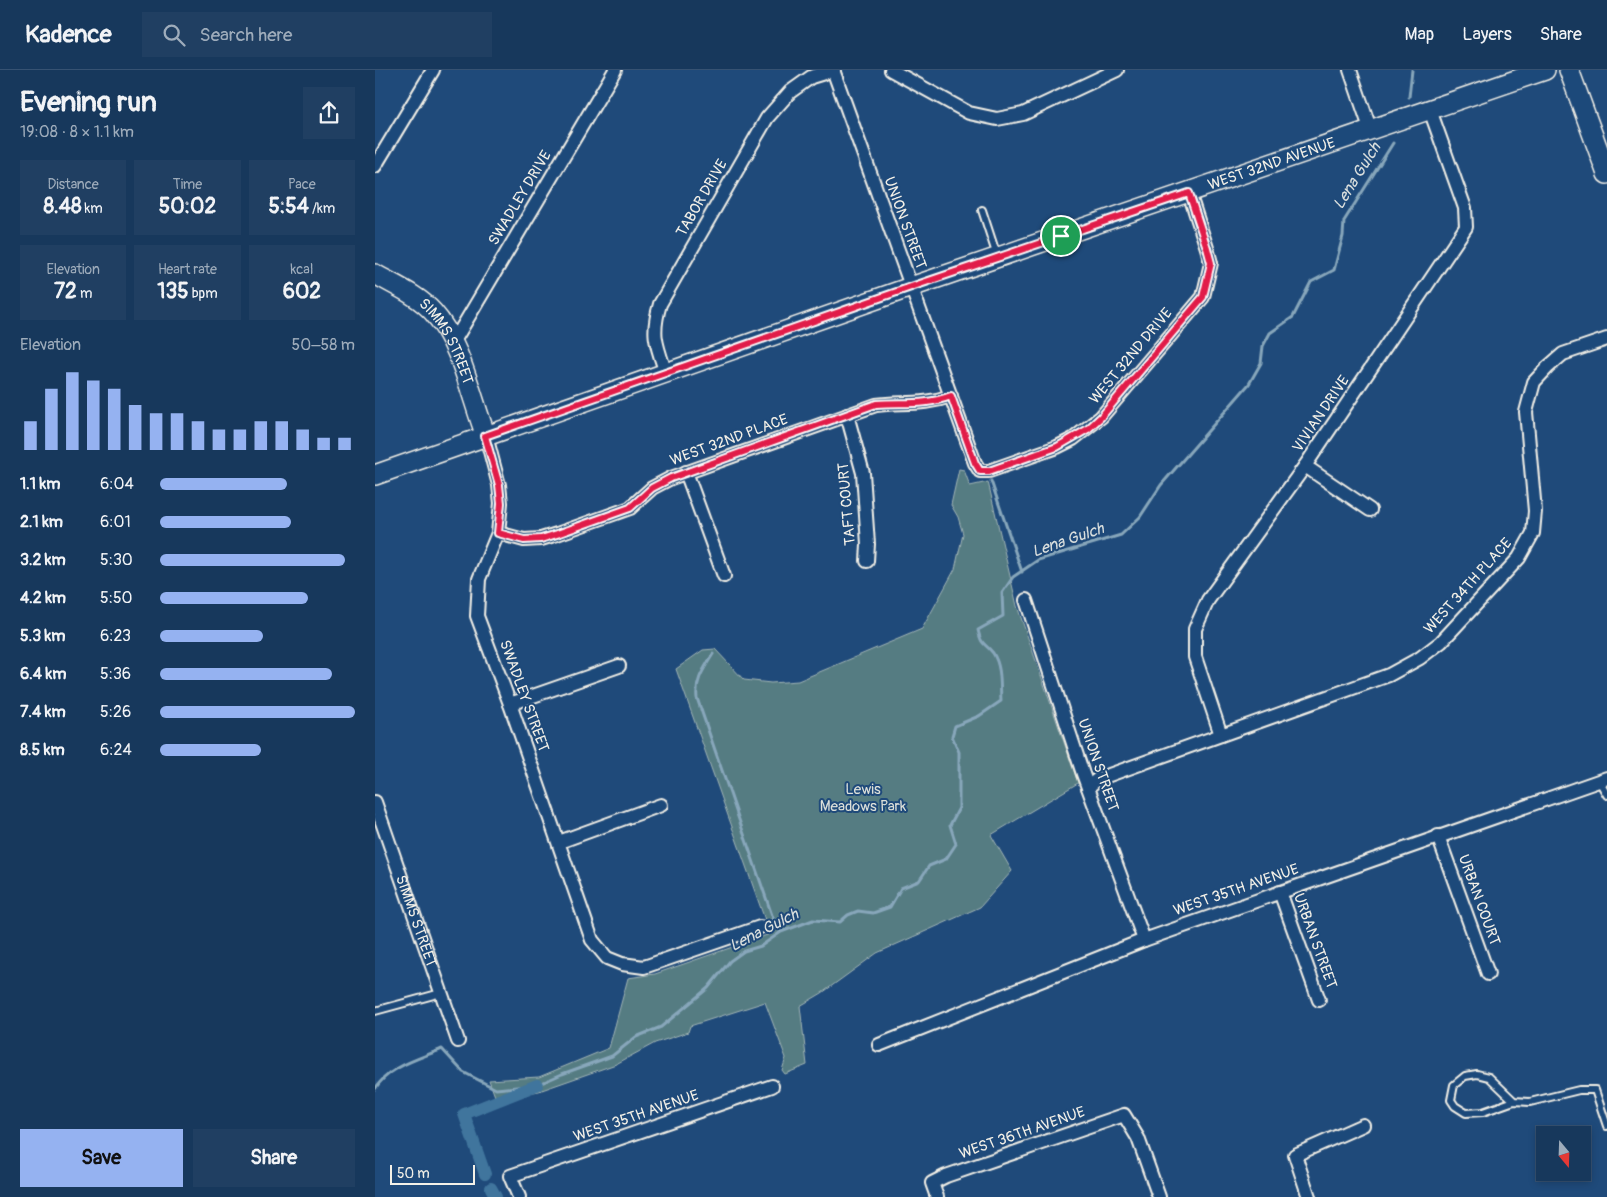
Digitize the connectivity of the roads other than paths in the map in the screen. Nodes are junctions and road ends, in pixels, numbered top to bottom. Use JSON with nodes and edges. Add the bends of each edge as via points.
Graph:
{"nodes":[{"id":1,"x":433,"y":70,"type":"edge"},
{"id":2,"x":615,"y":70,"type":"edge"},
{"id":3,"x":833,"y":70,"type":"edge"},
{"id":4,"x":891,"y":70,"type":"edge"},
{"id":5,"x":1117,"y":70,"type":"edge"},
{"id":6,"x":1350,"y":70,"type":"edge"},
{"id":7,"x":1545,"y":70,"type":"edge"},
{"id":8,"x":1569,"y":70,"type":"edge"},
{"id":9,"x":1430,"y":110,"type":"junction"},
{"id":10,"x":1371,"y":131,"type":"junction"},
{"id":11,"x":375,"y":166,"type":"edge"},
{"id":12,"x":1607,"y":174,"type":"edge"},
{"id":13,"x":1189,"y":193,"type":"junction"},
{"id":14,"x":982,"y":210,"type":"dead end"},
{"id":15,"x":998,"y":258,"type":"junction"},
{"id":16,"x":375,"y":275,"type":"edge"},
{"id":17,"x":911,"y":287,"type":"junction"},
{"id":18,"x":1607,"y":339,"type":"edge"},
{"id":19,"x":453,"y":343,"type":"junction"},
{"id":20,"x":666,"y":373,"type":"junction"},
{"id":21,"x":951,"y":396,"type":"junction"},
{"id":22,"x":847,"y":415,"type":"junction"},
{"id":23,"x":485,"y":436,"type":"junction"},
{"id":24,"x":1305,"y":466,"type":"junction"},
{"id":25,"x":980,"y":471,"type":"joint"},
{"id":26,"x":686,"y":472,"type":"junction"},
{"id":27,"x":375,"y":475,"type":"edge"},
{"id":28,"x":1370,"y":510,"type":"dead end"},
{"id":29,"x":498,"y":533,"type":"junction"},
{"id":30,"x":867,"y":561,"type":"dead end"},
{"id":31,"x":724,"y":576,"type":"dead end"},
{"id":32,"x":1026,"y":600,"type":"dead end"},
{"id":33,"x":619,"y":666,"type":"dead end"},
{"id":34,"x":510,"y":704,"type":"junction"},
{"id":35,"x":1221,"y":735,"type":"junction"},
{"id":36,"x":1603,"y":779,"type":"edge"},
{"id":37,"x":1088,"y":786,"type":"junction"},
{"id":38,"x":1607,"y":795,"type":"edge"},
{"id":39,"x":375,"y":802,"type":"edge"},
{"id":40,"x":661,"y":805,"type":"dead end"},
{"id":41,"x":1438,"y":836,"type":"junction"},
{"id":42,"x":559,"y":842,"type":"junction"},
{"id":43,"x":1280,"y":892,"type":"junction"},
{"id":44,"x":760,"y":927,"type":"dead end"},
{"id":45,"x":1144,"y":940,"type":"junction"},
{"id":46,"x":1488,"y":974,"type":"dead end"},
{"id":47,"x":441,"y":993,"type":"junction"},
{"id":48,"x":1319,"y":1000,"type":"dead end"},
{"id":49,"x":375,"y":1010,"type":"edge"},
{"id":50,"x":458,"y":1041,"type":"dead end"},
{"id":51,"x":879,"y":1045,"type":"dead end"},
{"id":52,"x":772,"y":1086,"type":"dead end"},
{"id":53,"x":1514,"y":1102,"type":"junction"},
{"id":54,"x":1363,"y":1125,"type":"dead end"},
{"id":55,"x":1607,"y":1126,"type":"edge"},
{"id":56,"x":519,"y":1197,"type":"edge"},
{"id":57,"x":937,"y":1197,"type":"edge"},
{"id":58,"x":1159,"y":1197,"type":"edge"},
{"id":59,"x":1309,"y":1197,"type":"edge"}],
"edges":[{"from":1,"to":11,"type":"street"},
{"from":2,"to":19,"type":"street","name":"SWADLEY DRIVE"},
{"from":3,"to":17,"type":"street","name":"UNION STREET"},
{"from":3,"to":20,"type":"street","name":"TABOR DRIVE","via":[[811,78],[790,92],[767,118],[660,304],[655,335]]},
{"from":4,"to":5,"type":"street","via":[[969,113],[997,119],[1023,114]]},
{"from":6,"to":10,"type":"street"},
{"from":7,"to":9,"type":"street","name":"WEST 32ND AVENUE"},
{"from":8,"to":12,"type":"street"},
{"from":9,"to":10,"type":"street","name":"WEST 32ND AVENUE"},
{"from":9,"to":24,"type":"street","name":"VIVIAN DRIVE","via":[[1465,208],[1466,227]]},
{"from":10,"to":13,"type":"street","name":"WEST 32ND AVENUE"},
{"from":13,"to":15,"type":"street","name":"WEST 32ND AVENUE"},
{"from":13,"to":25,"type":"street","name":"WEST 32ND DRIVE","via":[[1211,263],[1203,297],[1088,429],[1057,447],[989,471]]},
{"from":14,"to":15,"type":"lane"},
{"from":15,"to":17,"type":"street","name":"WEST 32ND AVENUE"},
{"from":16,"to":19,"type":"street","name":"SIMMS STREET","via":[[419,300],[433,312]]},
{"from":17,"to":20,"type":"street","name":"WEST 32ND AVENUE"},
{"from":17,"to":21,"type":"street","name":"UNION STREET"},
{"from":18,"to":35,"type":"street","name":"WEST 34TH PLACE","via":[[1563,354],[1534,382],[1526,412],[1535,511],[1533,533],[1519,558],[1441,642],[1389,675]]},
{"from":19,"to":23,"type":"street","name":"SIMMS STREET"},
{"from":20,"to":23,"type":"street","name":"WEST 32ND AVENUE"},
{"from":21,"to":22,"type":"street","name":"WEST 32ND PLACE","via":[[920,404],[876,404]]},
{"from":21,"to":25,"type":"street","name":"UNION STREET"},
{"from":22,"to":26,"type":"street","name":"WEST 32ND PLACE"},
{"from":22,"to":30,"type":"street","name":"TAFT COURT","via":[[863,473]]},
{"from":23,"to":27,"type":"street","name":"WEST 32ND AVENUE"},
{"from":23,"to":29,"type":"street","name":"SWADLEY STREET","via":[[499,485]]},
{"from":24,"to":28,"type":"street"},
{"from":24,"to":35,"type":"street","name":"VIVIAN DRIVE","via":[[1207,600],[1195,629],[1195,657]]},
{"from":26,"to":29,"type":"street","name":"WEST 32ND PLACE","via":[[652,488],[630,508],[557,534],[524,540]]},
{"from":26,"to":31,"type":"street"},
{"from":29,"to":34,"type":"street","name":"SWADLEY STREET","via":[[479,579],[477,616]]},
{"from":32,"to":37,"type":"street","name":"UNION STREET"},
{"from":33,"to":34,"type":"street"},
{"from":34,"to":42,"type":"street","name":"SWADLEY STREET"},
{"from":35,"to":37,"type":"street","name":"WEST 34TH PLACE","via":[[1098,779]]},
{"from":36,"to":38,"type":"lane"},
{"from":36,"to":41,"type":"street","name":"WEST 35TH AVENUE"},
{"from":37,"to":45,"type":"street","name":"UNION STREET"},
{"from":39,"to":47,"type":"street","name":"SIMMS STREET"},
{"from":40,"to":42,"type":"street"},
{"from":41,"to":43,"type":"street","name":"WEST 35TH AVENUE"},
{"from":41,"to":46,"type":"street","name":"URBAN COURT"},
{"from":42,"to":44,"type":"street","name":"SWADLEY STREET","via":[[592,940],[607,958],[644,967]]},
{"from":43,"to":45,"type":"street","name":"WEST 35TH AVENUE"},
{"from":43,"to":48,"type":"street","name":"URBAN STREET"},
{"from":45,"to":51,"type":"street","name":"WEST 35TH AVENUE"},
{"from":47,"to":49,"type":"lane"},
{"from":47,"to":50,"type":"street","name":"SIMMS STREET"},
{"from":52,"to":56,"type":"street","name":"WEST 35TH AVENUE","via":[[510,1176]]},
{"from":53,"to":53,"type":"lane","via":[[1489,1077],[1477,1074],[1465,1076],[1454,1086],[1451,1100],[1466,1113],[1483,1112]]},
{"from":53,"to":55,"type":"lane","via":[[1595,1090]]},
{"from":54,"to":59,"type":"street","via":[[1295,1155]]},
{"from":57,"to":58,"type":"street","name":"WEST 36TH AVENUE","via":[[932,1183],[946,1176],[1124,1115],[1138,1138]]}]}
